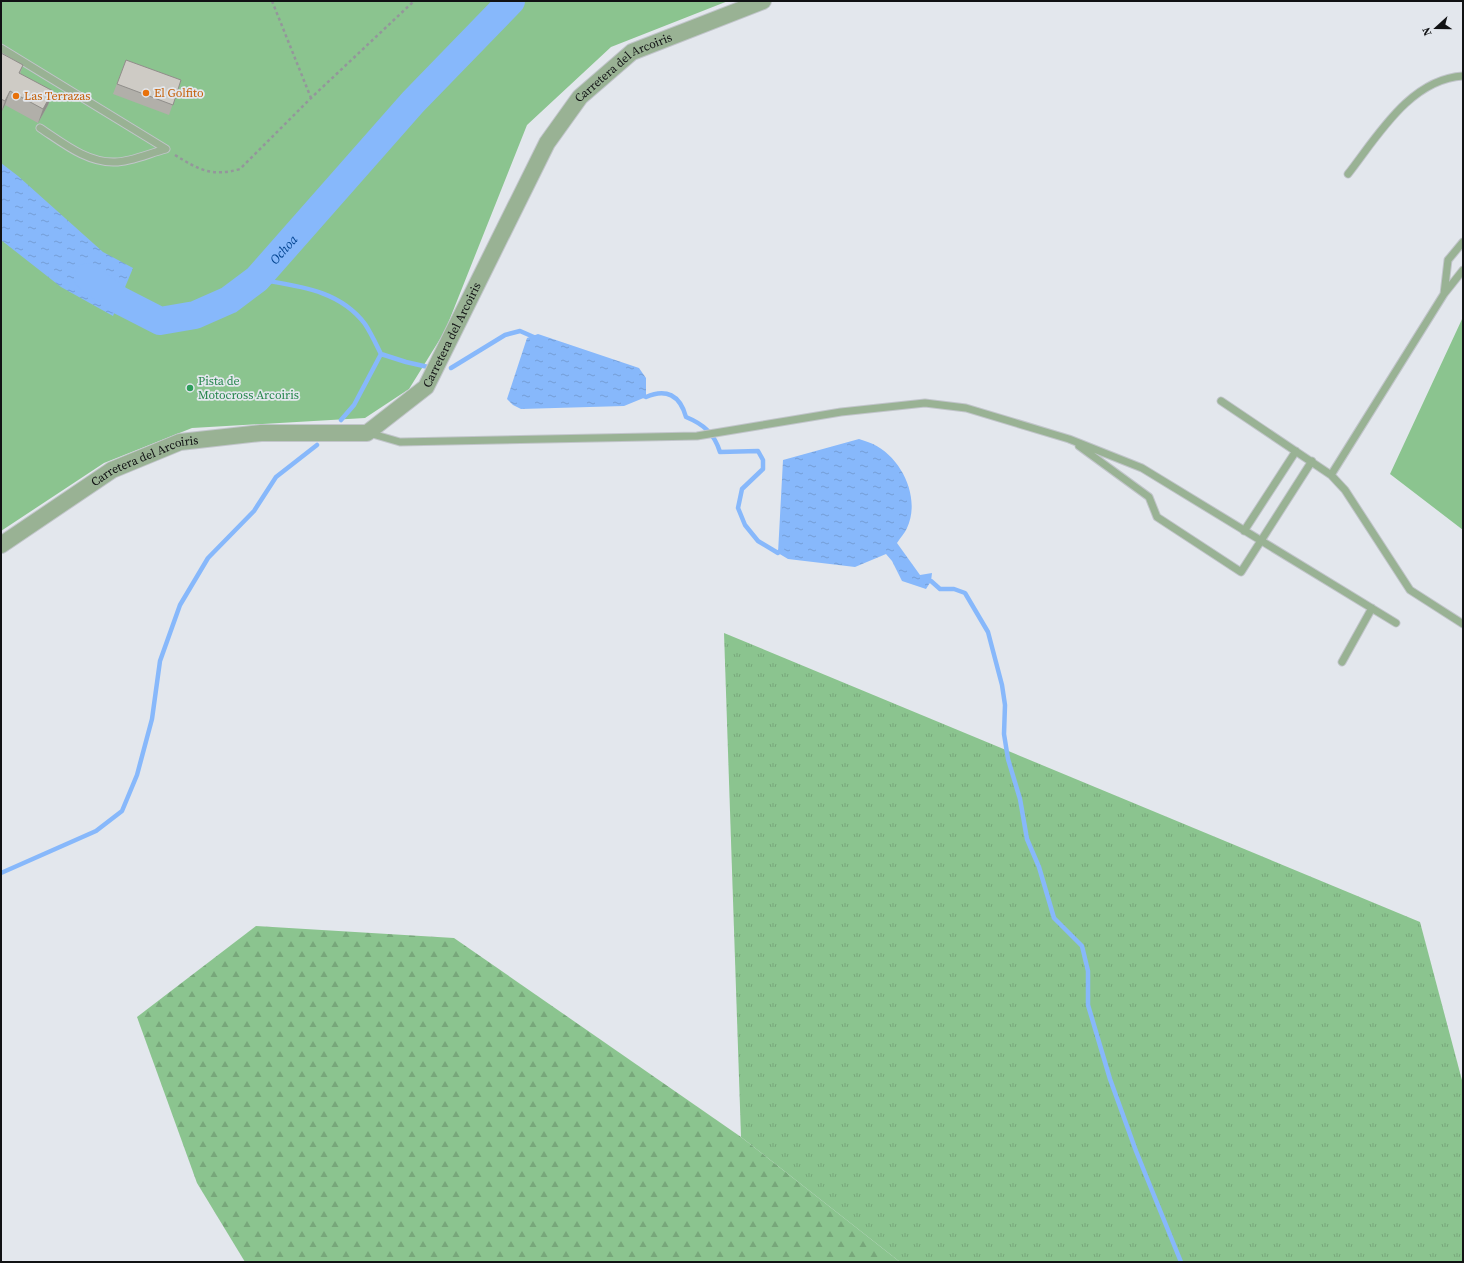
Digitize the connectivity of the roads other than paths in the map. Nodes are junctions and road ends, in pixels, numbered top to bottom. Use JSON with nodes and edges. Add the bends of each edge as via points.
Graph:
{"nodes":[{"id":1,"x":763,"y":1,"type":"edge"},
{"id":2,"x":1,"y":48,"type":"edge"},
{"id":3,"x":1463,"y":76,"type":"edge"},
{"id":4,"x":40,"y":128,"type":"dead end"},
{"id":5,"x":1348,"y":174,"type":"dead end"},
{"id":6,"x":1463,"y":242,"type":"edge"},
{"id":7,"x":1463,"y":270,"type":"edge"},
{"id":8,"x":1444,"y":294,"type":"junction"},
{"id":9,"x":1221,"y":401,"type":"dead end"},
{"id":10,"x":367,"y":433,"type":"junction"},
{"id":11,"x":1069,"y":439,"type":"junction"},
{"id":12,"x":1296,"y":450,"type":"junction"},
{"id":13,"x":1312,"y":461,"type":"junction"},
{"id":14,"x":1331,"y":475,"type":"junction"},
{"id":15,"x":1244,"y":531,"type":"junction"},
{"id":16,"x":1261,"y":541,"type":"junction"},
{"id":17,"x":1,"y":545,"type":"edge"},
{"id":18,"x":1372,"y":608,"type":"junction"},
{"id":19,"x":1396,"y":623,"type":"dead end"},
{"id":20,"x":1463,"y":624,"type":"edge"},
{"id":21,"x":1342,"y":662,"type":"dead end"}],
"edges":[{"from":1,"to":10,"type":"street","name":"Carretera del Arcoiris","via":[[632,52],[580,97],[547,142],[426,387]]},
{"from":2,"to":4,"type":"lane","via":[[166,149],[116,162],[100,162],[86,157]]},
{"from":3,"to":5,"type":"lane","via":[[1433,84],[1421,91],[1395,114]]},
{"from":6,"to":8,"type":"lane","via":[[1448,260]]},
{"from":7,"to":8,"type":"lane"},
{"from":8,"to":14,"type":"lane"},
{"from":9,"to":12,"type":"lane"},
{"from":10,"to":11,"type":"lane","via":[[400,442],[700,436],[841,412],[925,403],[966,408]]},
{"from":10,"to":17,"type":"street","name":"Carretera del Arcoiris","via":[[261,432],[180,442],[112,470]]},
{"from":11,"to":15,"type":"lane","via":[[1142,468]]},
{"from":11,"to":16,"type":"lane","via":[[1149,497],[1157,517],[1241,572]]},
{"from":12,"to":13,"type":"lane"},
{"from":12,"to":15,"type":"lane"},
{"from":13,"to":14,"type":"lane"},
{"from":13,"to":16,"type":"lane"},
{"from":14,"to":20,"type":"lane","via":[[1345,490],[1410,590]]},
{"from":15,"to":16,"type":"lane"},
{"from":16,"to":18,"type":"lane"},
{"from":18,"to":19,"type":"lane"},
{"from":18,"to":21,"type":"lane"}]}
